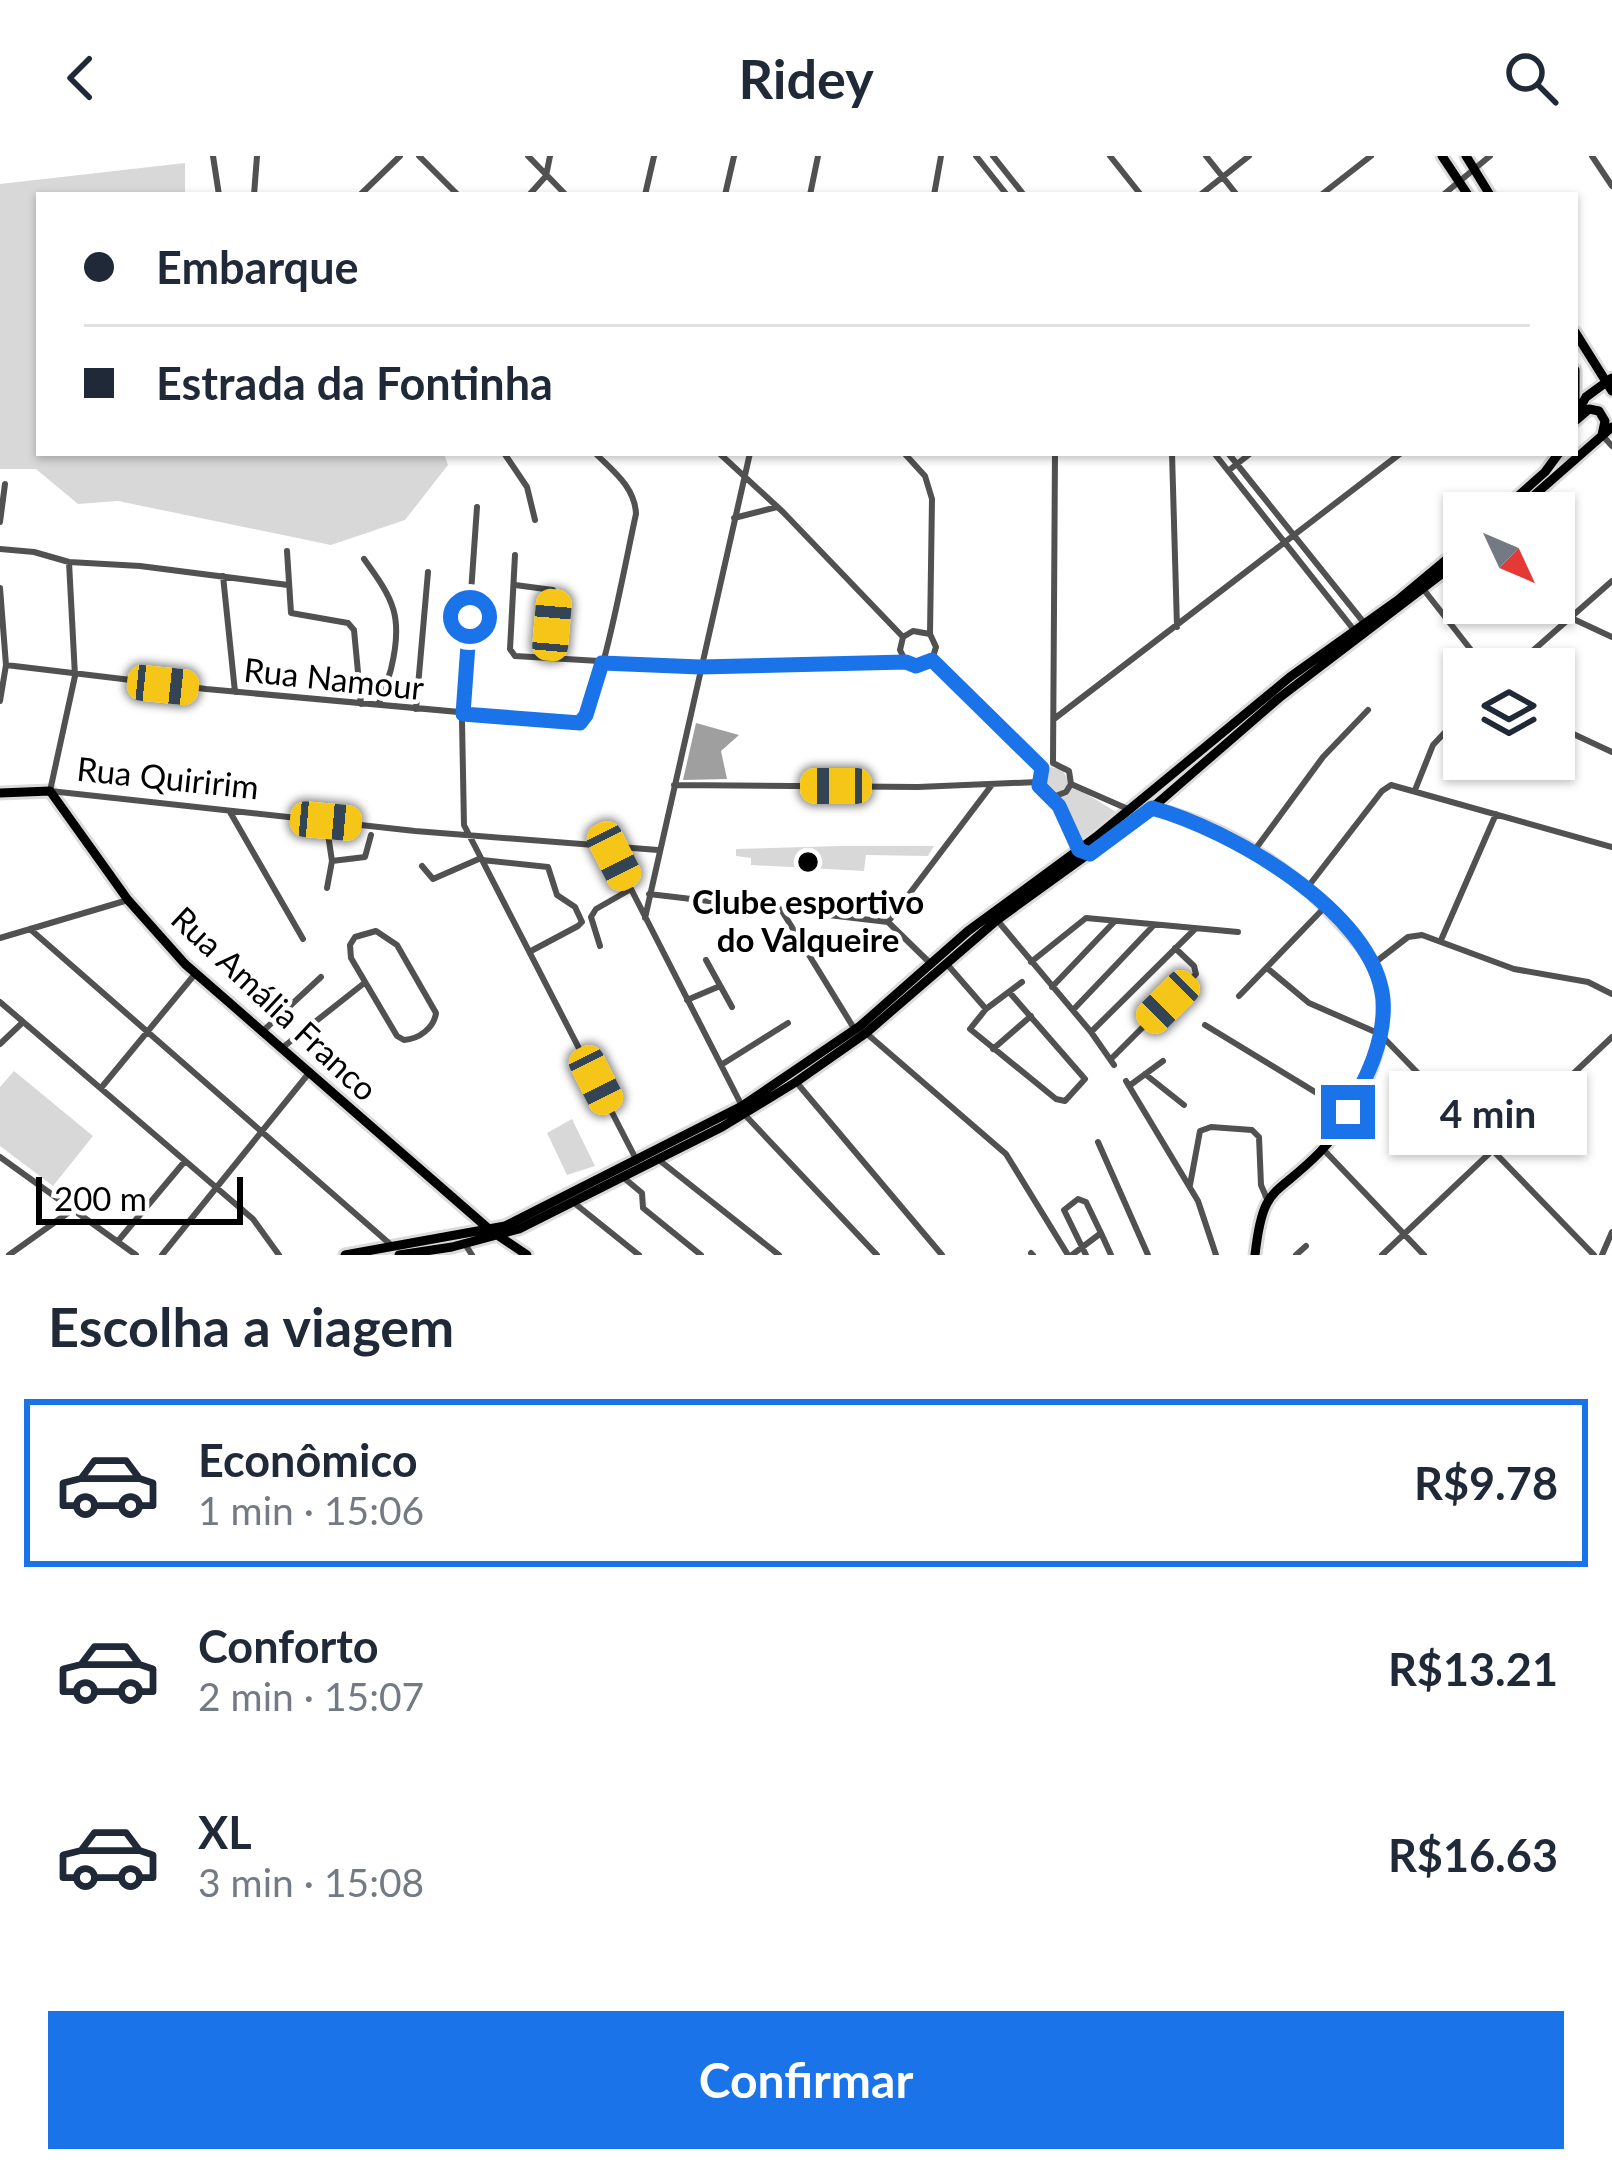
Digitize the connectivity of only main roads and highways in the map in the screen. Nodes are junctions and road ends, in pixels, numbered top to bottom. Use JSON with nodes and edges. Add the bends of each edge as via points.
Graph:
{"nodes":[{"id":1,"x":1442,"y":156,"type":"edge"},
{"id":2,"x":1466,"y":156,"type":"edge"},
{"id":3,"x":1466,"y":192,"type":"edge"},
{"id":4,"x":1488,"y":192,"type":"edge"},
{"id":5,"x":1578,"y":336,"type":"edge"},
{"id":6,"x":1610,"y":384,"type":"edge"},
{"id":7,"x":1578,"y":413,"type":"edge"},
{"id":8,"x":1578,"y":416,"type":"edge"},
{"id":9,"x":1607,"y":431,"type":"edge"},
{"id":10,"x":1557,"y":456,"type":"edge"},
{"id":11,"x":1523,"y":492,"type":"edge"},
{"id":12,"x":1538,"y":492,"type":"edge"},
{"id":13,"x":1443,"y":561,"type":"edge"},
{"id":14,"x":1443,"y":574,"type":"edge"},
{"id":15,"x":50,"y":791,"type":"joint"},
{"id":16,"x":0,"y":793,"type":"edge"},
{"id":17,"x":1152,"y":808,"type":"junction"},
{"id":18,"x":1131,"y":810,"type":"junction"},
{"id":19,"x":1084,"y":852,"type":"junction"},
{"id":20,"x":860,"y":1032,"type":"junction"},
{"id":21,"x":744,"y":1110,"type":"junction"},
{"id":22,"x":463,"y":1206,"type":"junction"},
{"id":23,"x":519,"y":1229,"type":"junction"},
{"id":24,"x":495,"y":1233,"type":"junction"},
{"id":25,"x":461,"y":1239,"type":"junction"},
{"id":26,"x":522,"y":1252,"type":"edge"},
{"id":27,"x":345,"y":1255,"type":"edge"},
{"id":28,"x":400,"y":1255,"type":"edge"},
{"id":29,"x":1256,"y":1255,"type":"edge"}],
"edges":[{"from":1,"to":3,"type":"main road"},
{"from":2,"to":4,"type":"main road"},
{"from":5,"to":6,"type":"main road"},
{"from":6,"to":7,"type":"main road"},
{"from":8,"to":9,"type":"main road","via":[[1599,411]]},
{"from":9,"to":12,"type":"main road"},
{"from":10,"to":11,"type":"main road"},
{"from":13,"to":18,"type":"main road"},
{"from":14,"to":17,"type":"main road","via":[[1279,698]]},
{"from":15,"to":16,"type":"main road","name":"Rua Quiririm"},
{"from":15,"to":22,"type":"main road","name":"Rua Amália Franco","via":[[195,974]]},
{"from":17,"to":18,"type":"main road"},
{"from":17,"to":19,"type":"main road"},
{"from":17,"to":29,"type":"main road","via":[[1254,851],[1307,888],[1373,964],[1383,1003],[1376,1055],[1348,1112],[1323,1149],[1267,1199]]},
{"from":18,"to":19,"type":"main road"},
{"from":19,"to":20,"type":"main road"},
{"from":19,"to":20,"type":"main road","via":[[978,923]]},
{"from":20,"to":21,"type":"main road"},
{"from":20,"to":21,"type":"main road"},
{"from":21,"to":23,"type":"main road"},
{"from":21,"to":24,"type":"main road"},
{"from":22,"to":24,"type":"main road","name":"Rua Amália Franco"},
{"from":22,"to":25,"type":"main road"},
{"from":23,"to":24,"type":"main road"},
{"from":23,"to":26,"type":"main road"},
{"from":24,"to":25,"type":"main road"},
{"from":24,"to":26,"type":"main road","name":"Rua Amália Franco"},
{"from":25,"to":27,"type":"main road"},
{"from":25,"to":28,"type":"main road"}]}
